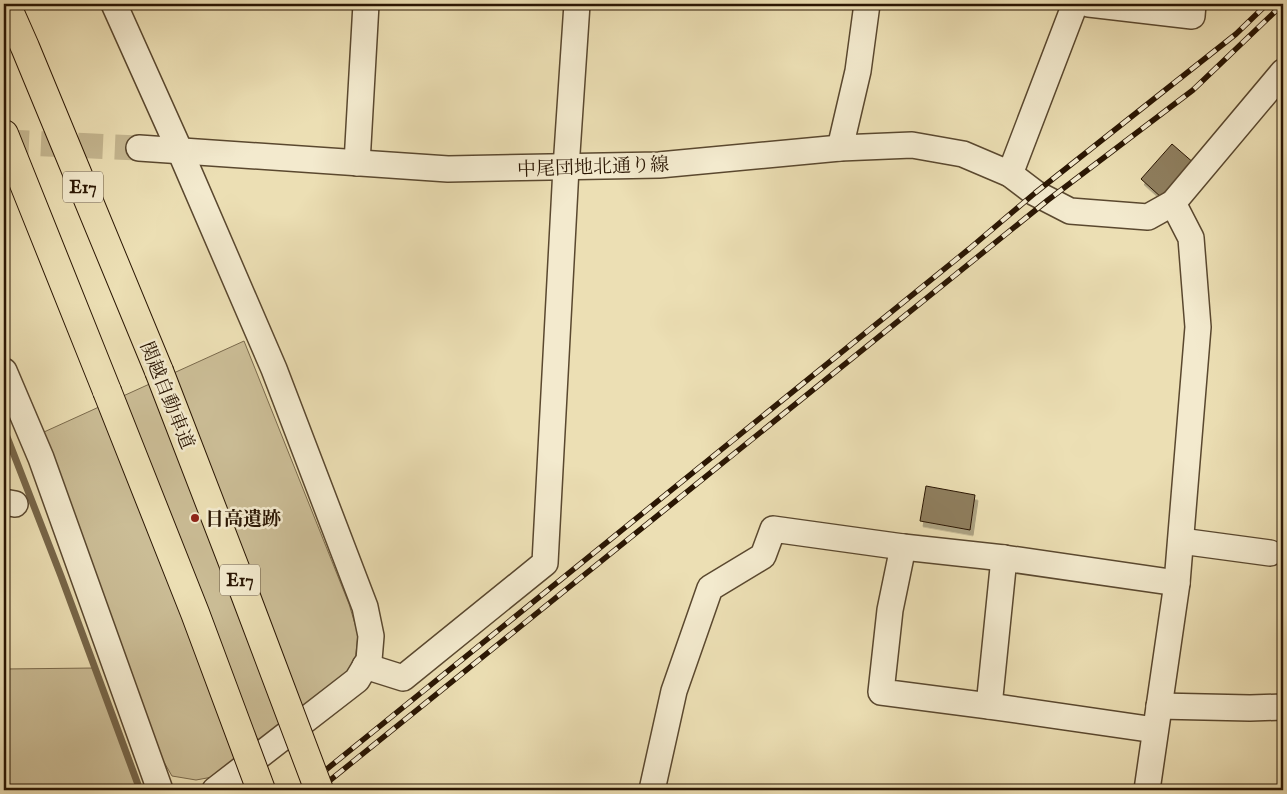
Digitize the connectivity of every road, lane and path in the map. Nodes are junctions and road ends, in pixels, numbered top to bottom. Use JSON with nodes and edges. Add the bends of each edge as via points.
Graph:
{"nodes":[{"id":1,"x":6,"y":4,"type":"edge"},
{"id":2,"x":114,"y":4,"type":"edge"},
{"id":3,"x":366,"y":4,"type":"edge"},
{"id":4,"x":577,"y":4,"type":"edge"},
{"id":5,"x":867,"y":4,"type":"edge"},
{"id":6,"x":1075,"y":4,"type":"edge"},
{"id":7,"x":1089,"y":4,"type":"edge"},
{"id":8,"x":1194,"y":4,"type":"edge"},
{"id":9,"x":1283,"y":72,"type":"edge"},
{"id":10,"x":4,"y":134,"type":"edge"},
{"id":11,"x":139,"y":148,"type":"tunnel mouth"},
{"id":12,"x":840,"y":148,"type":"junction"},
{"id":13,"x":180,"y":150,"type":"junction"},
{"id":14,"x":357,"y":163,"type":"junction"},
{"id":15,"x":566,"y":168,"type":"junction"},
{"id":16,"x":1010,"y":174,"type":"junction"},
{"id":17,"x":1173,"y":203,"type":"junction"},
{"id":18,"x":4,"y":371,"type":"edge"},
{"id":19,"x":1181,"y":541,"type":"junction"},
{"id":20,"x":903,"y":547,"type":"junction"},
{"id":21,"x":1270,"y":553,"type":"dead end"},
{"id":22,"x":1004,"y":558,"type":"junction"},
{"id":23,"x":1178,"y":583,"type":"junction"},
{"id":24,"x":365,"y":666,"type":"junction"},
{"id":25,"x":990,"y":706,"type":"junction"},
{"id":26,"x":1159,"y":706,"type":"junction"},
{"id":27,"x":1283,"y":707,"type":"edge"},
{"id":28,"x":1155,"y":730,"type":"junction"},
{"id":29,"x":160,"y":790,"type":"edge"},
{"id":30,"x":215,"y":790,"type":"edge"},
{"id":31,"x":261,"y":790,"type":"edge"},
{"id":32,"x":319,"y":790,"type":"edge"},
{"id":33,"x":652,"y":790,"type":"edge"},
{"id":34,"x":1147,"y":790,"type":"edge"}],
"edges":[{"from":1,"to":32,"type":"highway","name":"関越自動車道","number":"E17","bridge":true,"via":[[159,370]]},
{"from":2,"to":13,"type":"street"},
{"from":3,"to":14,"type":"street"},
{"from":4,"to":15,"type":"street"},
{"from":5,"to":12,"type":"street","via":[[858,71]]},
{"from":6,"to":16,"type":"street"},
{"from":7,"to":8,"type":"street","via":[[1192,16]]},
{"from":9,"to":17,"type":"street"},
{"from":10,"to":31,"type":"highway","bridge":true,"via":[[195,613]]},
{"from":11,"to":13,"type":"street","name":"中尾団地北通り線"},
{"from":12,"to":15,"type":"street","name":"中尾団地北通り線","via":[[659,165]]},
{"from":12,"to":16,"type":"street","name":"中尾団地北通り線","via":[[912,146],[963,154]]},
{"from":13,"to":14,"type":"street","name":"中尾団地北通り線"},
{"from":13,"to":24,"type":"street","via":[[274,369],[365,607],[371,636],[370,660]]},
{"from":14,"to":15,"type":"street","name":"中尾団地北通り線","via":[[448,169]]},
{"from":15,"to":24,"type":"street","via":[[545,563],[403,678]]},
{"from":16,"to":17,"type":"street","name":"中尾団地北通り線","via":[[1035,193],[1070,211],[1148,217]]},
{"from":17,"to":19,"type":"street","via":[[1192,238],[1198,326]]},
{"from":18,"to":29,"type":"street","via":[[41,458]]},
{"from":19,"to":21,"type":"street"},
{"from":19,"to":23,"type":"street"},
{"from":20,"to":22,"type":"street"},
{"from":20,"to":25,"type":"street","via":[[890,610],[881,692]]},
{"from":20,"to":33,"type":"street","via":[[773,529],[763,556],[710,588],[674,691]]},
{"from":22,"to":23,"type":"street"},
{"from":22,"to":25,"type":"street"},
{"from":23,"to":26,"type":"street"},
{"from":24,"to":30,"type":"street","via":[[357,680]]},
{"from":25,"to":28,"type":"street"},
{"from":26,"to":27,"type":"street"},
{"from":26,"to":28,"type":"street"},
{"from":28,"to":34,"type":"street"}]}
